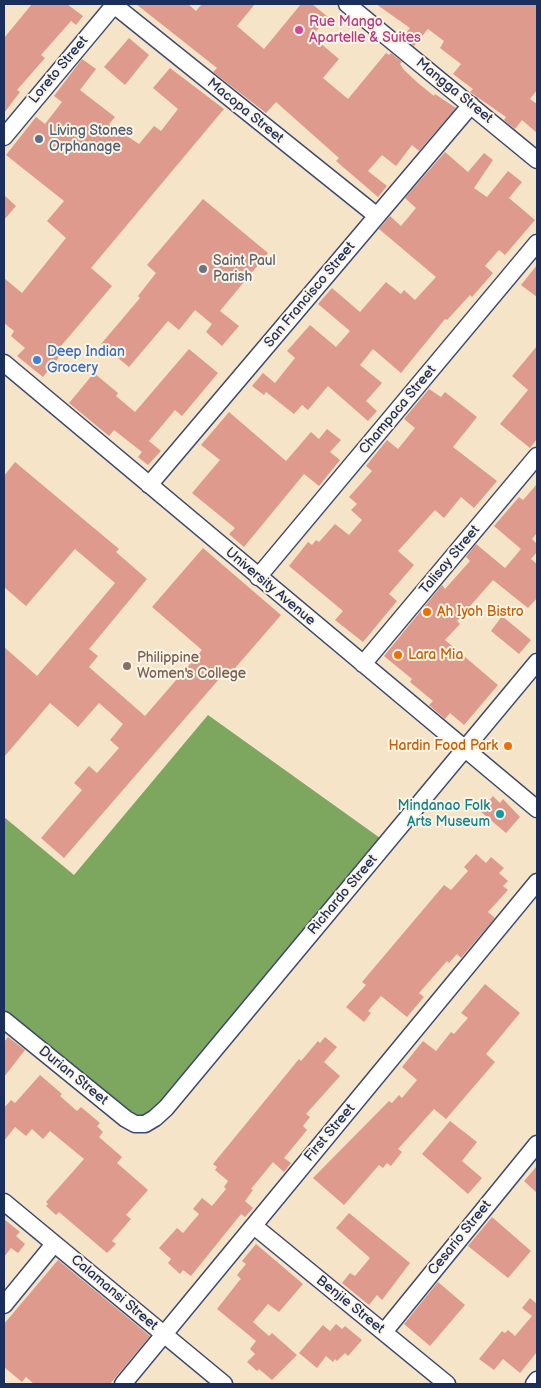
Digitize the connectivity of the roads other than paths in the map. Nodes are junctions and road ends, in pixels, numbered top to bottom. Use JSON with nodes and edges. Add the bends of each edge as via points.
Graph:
{"nodes":[{"id":1,"x":114,"y":4,"type":"edge"},
{"id":2,"x":347,"y":4,"type":"edge"},
{"id":3,"x":471,"y":105,"type":"junction"},
{"id":4,"x":4,"y":137,"type":"edge"},
{"id":5,"x":537,"y":160,"type":"edge"},
{"id":6,"x":377,"y":216,"type":"junction"},
{"id":7,"x":537,"y":242,"type":"edge"},
{"id":8,"x":4,"y":364,"type":"edge"},
{"id":9,"x":537,"y":456,"type":"edge"},
{"id":10,"x":149,"y":485,"type":"junction"},
{"id":11,"x":258,"y":576,"type":"junction"},
{"id":12,"x":537,"y":662,"type":"edge"},
{"id":13,"x":363,"y":664,"type":"junction"},
{"id":14,"x":466,"y":749,"type":"junction"},
{"id":15,"x":537,"y":809,"type":"edge"},
{"id":16,"x":537,"y":882,"type":"edge"},
{"id":17,"x":4,"y":1020,"type":"edge"},
{"id":18,"x":145,"y":1124,"type":"joint"},
{"id":19,"x":537,"y":1144,"type":"edge"},
{"id":20,"x":4,"y":1202,"type":"edge"},
{"id":21,"x":254,"y":1226,"type":"junction"},
{"id":22,"x":54,"y":1244,"type":"junction"},
{"id":23,"x":4,"y":1305,"type":"edge"},
{"id":24,"x":384,"y":1332,"type":"junction"},
{"id":25,"x":164,"y":1335,"type":"junction"},
{"id":26,"x":537,"y":1380,"type":"edge"},
{"id":27,"x":123,"y":1384,"type":"edge"},
{"id":28,"x":224,"y":1384,"type":"edge"},
{"id":29,"x":447,"y":1384,"type":"edge"},
{"id":30,"x":534,"y":1384,"type":"edge"}],
"edges":[{"from":1,"to":4,"type":"street","name":"Loreto Street"},
{"from":1,"to":6,"type":"street","name":"Macopa Street"},
{"from":2,"to":3,"type":"street","name":"Mangga Street"},
{"from":3,"to":5,"type":"street","name":"Mangga Street"},
{"from":3,"to":6,"type":"street","name":"San Francisco Street"},
{"from":6,"to":10,"type":"street","name":"San Francisco Street"},
{"from":7,"to":11,"type":"street","name":"Champaca Street"},
{"from":8,"to":10,"type":"street","name":"University Avenue"},
{"from":9,"to":13,"type":"street","name":"Talisay Street"},
{"from":10,"to":11,"type":"street","name":"University Avenue"},
{"from":11,"to":13,"type":"street","name":"University Avenue"},
{"from":12,"to":14,"type":"street","name":"Richardo Street"},
{"from":13,"to":14,"type":"street","name":"University Avenue"},
{"from":14,"to":15,"type":"street","name":"University Avenue"},
{"from":14,"to":18,"type":"street","name":"Richardo Street","via":[[166,1108]]},
{"from":16,"to":21,"type":"street","name":"First Street"},
{"from":17,"to":18,"type":"street","name":"Durian Street","via":[[126,1119],[135,1124]]},
{"from":19,"to":24,"type":"street","name":"Cesario Street"},
{"from":20,"to":22,"type":"street","name":"Calamansi Street"},
{"from":21,"to":24,"type":"street","name":"Benjie Street"},
{"from":21,"to":25,"type":"street","name":"First Street"},
{"from":22,"to":23,"type":"street"},
{"from":22,"to":25,"type":"street","name":"Calamansi Street"},
{"from":24,"to":29,"type":"street","name":"Benjie Street"},
{"from":25,"to":27,"type":"street","name":"First Street"},
{"from":25,"to":28,"type":"street","name":"Calamansi Street"},
{"from":26,"to":30,"type":"street"}]}
